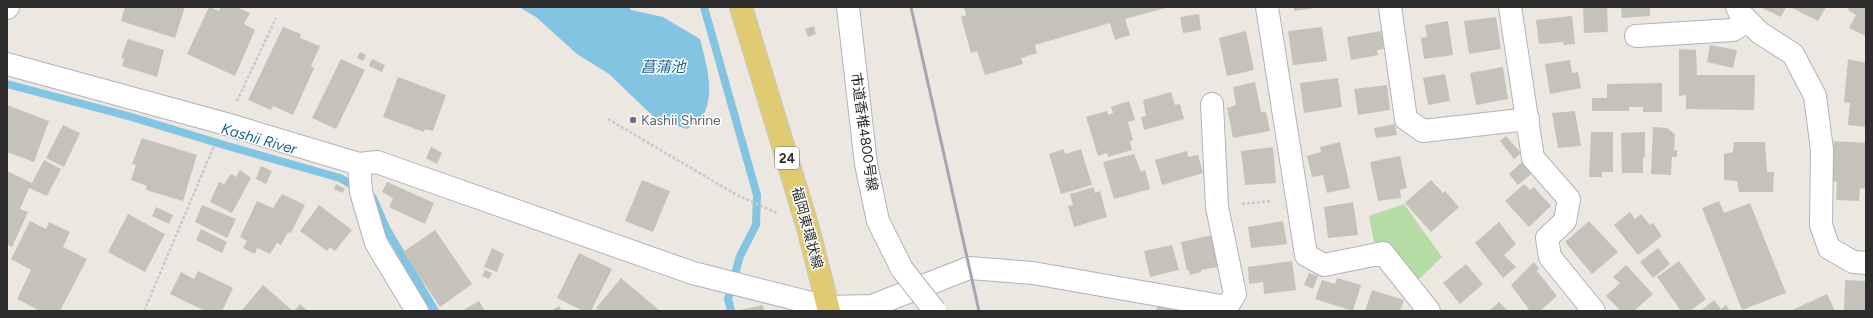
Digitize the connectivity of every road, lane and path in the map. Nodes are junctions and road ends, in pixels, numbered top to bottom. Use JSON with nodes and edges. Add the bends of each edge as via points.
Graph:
{"nodes":[{"id":1,"x":741,"y":7,"type":"edge"},
{"id":2,"x":848,"y":7,"type":"edge"},
{"id":3,"x":1267,"y":7,"type":"edge"},
{"id":4,"x":1390,"y":7,"type":"edge"},
{"id":5,"x":1510,"y":7,"type":"edge"},
{"id":6,"x":1743,"y":14,"type":"edge"},
{"id":7,"x":276,"y":18,"type":"dead end"},
{"id":8,"x":1636,"y":36,"type":"dead end"},
{"id":9,"x":7,"y":64,"type":"edge"},
{"id":10,"x":1212,"y":104,"type":"dead end"},
{"id":11,"x":608,"y":119,"type":"dead end"},
{"id":12,"x":1528,"y":119,"type":"junction"},
{"id":13,"x":226,"y":124,"type":"junction"},
{"id":14,"x":359,"y":164,"type":"junction"},
{"id":15,"x":1298,"y":198,"type":"junction"},
{"id":16,"x":1217,"y":207,"type":"junction"},
{"id":17,"x":808,"y":228,"type":"junction"},
{"id":18,"x":1866,"y":264,"type":"edge"},
{"id":19,"x":828,"y":309,"type":"edge"},
{"id":20,"x":144,"y":311,"type":"edge"},
{"id":21,"x":418,"y":311,"type":"edge"},
{"id":22,"x":935,"y":311,"type":"edge"},
{"id":23,"x":1429,"y":311,"type":"edge"},
{"id":24,"x":1594,"y":311,"type":"edge"}],
"edges":[{"from":1,"to":17,"type":"main road","name":"福岡東環状線","number":"24"},
{"from":2,"to":22,"type":"street","name":"市道香椎4800号線","bridge":true,"via":[[866,164],[878,221],[902,270]]},
{"from":3,"to":15,"type":"street"},
{"from":4,"to":12,"type":"street","via":[[1406,119],[1423,131]]},
{"from":5,"to":12,"type":"street"},
{"from":6,"to":8,"type":"street","via":[[1733,30]]},
{"from":6,"to":18,"type":"street","via":[[1760,33],[1793,54],[1815,96],[1822,150],[1821,225],[1829,248],[1853,262]]},
{"from":7,"to":13,"type":"path"},
{"from":9,"to":13,"type":"street"},
{"from":10,"to":16,"type":"street"},
{"from":11,"to":17,"type":"path","via":[[735,194]]},
{"from":12,"to":24,"type":"street","via":[[1533,158],[1569,199],[1565,221],[1547,238],[1550,257]]},
{"from":13,"to":14,"type":"street"},
{"from":13,"to":20,"type":"path","via":[[212,149]]},
{"from":14,"to":19,"type":"street","via":[[377,162],[693,273]]},
{"from":14,"to":21,"type":"street","via":[[361,192],[376,243]]},
{"from":15,"to":16,"type":"path"},
{"from":15,"to":23,"type":"street","via":[[1306,255],[1324,265],[1383,253]]},
{"from":16,"to":19,"type":"street","via":[[1235,294],[1227,307],[1033,273],[969,268],[872,306]]},
{"from":17,"to":19,"type":"main road","name":"福岡東環状線","number":"24"}]}
